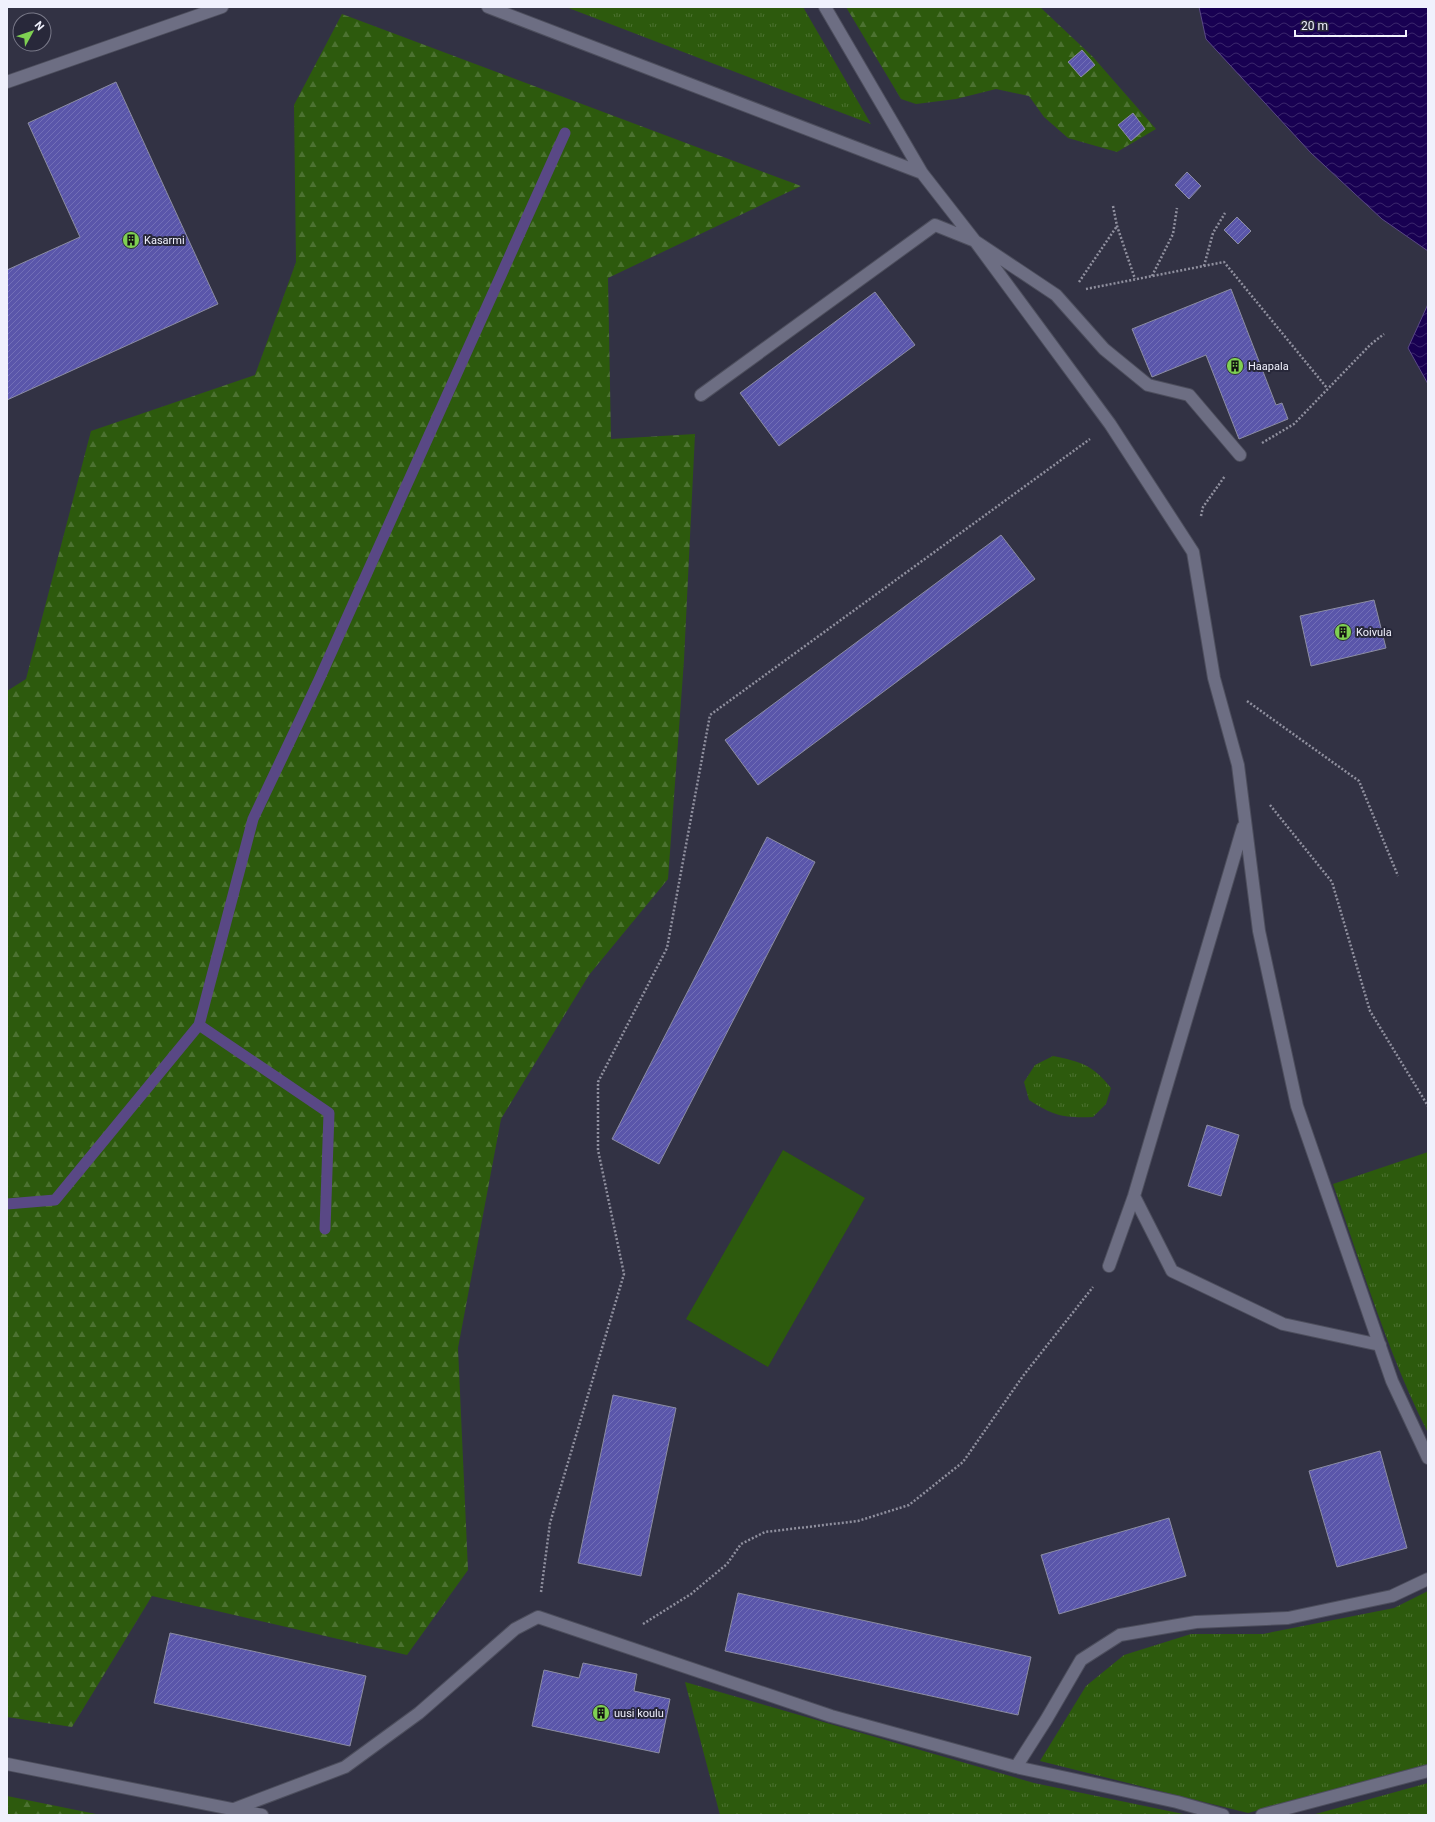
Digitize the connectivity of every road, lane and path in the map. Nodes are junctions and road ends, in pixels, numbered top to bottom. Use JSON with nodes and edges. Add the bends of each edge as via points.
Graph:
{"nodes":[{"id":1,"x":222,"y":7,"type":"edge"},
{"id":2,"x":488,"y":7,"type":"edge"},
{"id":3,"x":825,"y":7,"type":"edge"},
{"id":4,"x":7,"y":82,"type":"edge"},
{"id":5,"x":922,"y":173,"type":"junction"},
{"id":6,"x":1113,"y":206,"type":"dead end"},
{"id":7,"x":1177,"y":208,"type":"dead end"},
{"id":8,"x":1225,"y":213,"type":"dead end"},
{"id":9,"x":1117,"y":226,"type":"junction"},
{"id":10,"x":975,"y":241,"type":"junction"},
{"id":11,"x":1204,"y":266,"type":"junction"},
{"id":12,"x":1151,"y":276,"type":"junction"},
{"id":13,"x":1135,"y":279,"type":"junction"},
{"id":14,"x":1072,"y":292,"type":"junction"},
{"id":15,"x":1056,"y":295,"type":"junction"},
{"id":16,"x":1384,"y":334,"type":"dead end"},
{"id":17,"x":1327,"y":388,"type":"junction"},
{"id":18,"x":701,"y":395,"type":"dead end"},
{"id":19,"x":1110,"y":424,"type":"junction"},
{"id":20,"x":1240,"y":455,"type":"junction"},
{"id":21,"x":1193,"y":552,"type":"junction"},
{"id":22,"x":1214,"y":678,"type":"junction"},
{"id":23,"x":1268,"y":802,"type":"dead end"},
{"id":24,"x":1245,"y":822,"type":"junction"},
{"id":25,"x":1398,"y":876,"type":"dead end"},
{"id":26,"x":1428,"y":1106,"type":"edge"},
{"id":27,"x":1134,"y":1196,"type":"junction"},
{"id":28,"x":1110,"y":1266,"type":"joint"},
{"id":29,"x":1380,"y":1344,"type":"junction"},
{"id":30,"x":1428,"y":1458,"type":"edge"},
{"id":31,"x":1428,"y":1579,"type":"edge"},
{"id":32,"x":538,"y":1617,"type":"junction"},
{"id":33,"x":614,"y":1643,"type":"junction"},
{"id":34,"x":7,"y":1764,"type":"edge"},
{"id":35,"x":1016,"y":1767,"type":"junction"},
{"id":36,"x":1428,"y":1771,"type":"edge"},
{"id":37,"x":234,"y":1808,"type":"junction"},
{"id":38,"x":262,"y":1815,"type":"edge"},
{"id":39,"x":1223,"y":1815,"type":"edge"},
{"id":40,"x":1262,"y":1815,"type":"edge"}],
"edges":[{"from":1,"to":4,"type":"lane"},
{"from":2,"to":5,"type":"lane"},
{"from":3,"to":5,"type":"lane"},
{"from":5,"to":10,"type":"lane"},
{"from":6,"to":9,"type":"path"},
{"from":7,"to":12,"type":"path","via":[[1173,234]]},
{"from":8,"to":11,"type":"path","via":[[1214,233]]},
{"from":9,"to":13,"type":"path"},
{"from":9,"to":14,"type":"path"},
{"from":10,"to":15,"type":"lane"},
{"from":10,"to":18,"type":"lane","via":[[935,225]]},
{"from":10,"to":19,"type":"lane"},
{"from":11,"to":12,"type":"path"},
{"from":11,"to":17,"type":"path","via":[[1224,262]]},
{"from":12,"to":13,"type":"path"},
{"from":13,"to":14,"type":"path"},
{"from":14,"to":15,"type":"path"},
{"from":15,"to":20,"type":"lane","via":[[1104,350],[1148,385],[1189,395]]},
{"from":16,"to":17,"type":"path"},
{"from":17,"to":20,"type":"path","via":[[1294,424]]},
{"from":19,"to":21,"type":"lane"},
{"from":19,"to":32,"type":"path","via":[[710,715],[667,948],[598,1082],[598,1150],[624,1274],[550,1523]]},
{"from":20,"to":21,"type":"path","via":[[1203,507]]},
{"from":21,"to":22,"type":"lane"},
{"from":22,"to":24,"type":"lane","via":[[1238,765]]},
{"from":22,"to":25,"type":"path","via":[[1359,781]]},
{"from":23,"to":26,"type":"path","via":[[1332,882],[1370,1011]]},
{"from":24,"to":27,"type":"lane"},
{"from":24,"to":29,"type":"lane","via":[[1259,931],[1297,1106]]},
{"from":27,"to":28,"type":"lane"},
{"from":27,"to":29,"type":"lane","via":[[1172,1272],[1283,1324]]},
{"from":28,"to":33,"type":"path","via":[[1023,1376],[963,1462],[909,1505],[858,1521],[765,1532],[741,1544],[727,1564],[692,1594]]},
{"from":29,"to":30,"type":"lane","via":[[1392,1381]]},
{"from":31,"to":35,"type":"lane","via":[[1392,1596],[1288,1618],[1196,1622],[1120,1635],[1081,1660]]},
{"from":32,"to":33,"type":"lane"},
{"from":32,"to":37,"type":"lane","via":[[515,1629],[419,1713],[345,1766]]},
{"from":33,"to":35,"type":"lane","via":[[831,1716]]},
{"from":34,"to":37,"type":"lane"},
{"from":35,"to":39,"type":"lane","via":[[1177,1802]]},
{"from":36,"to":40,"type":"lane"},
{"from":37,"to":38,"type":"lane"}]}
